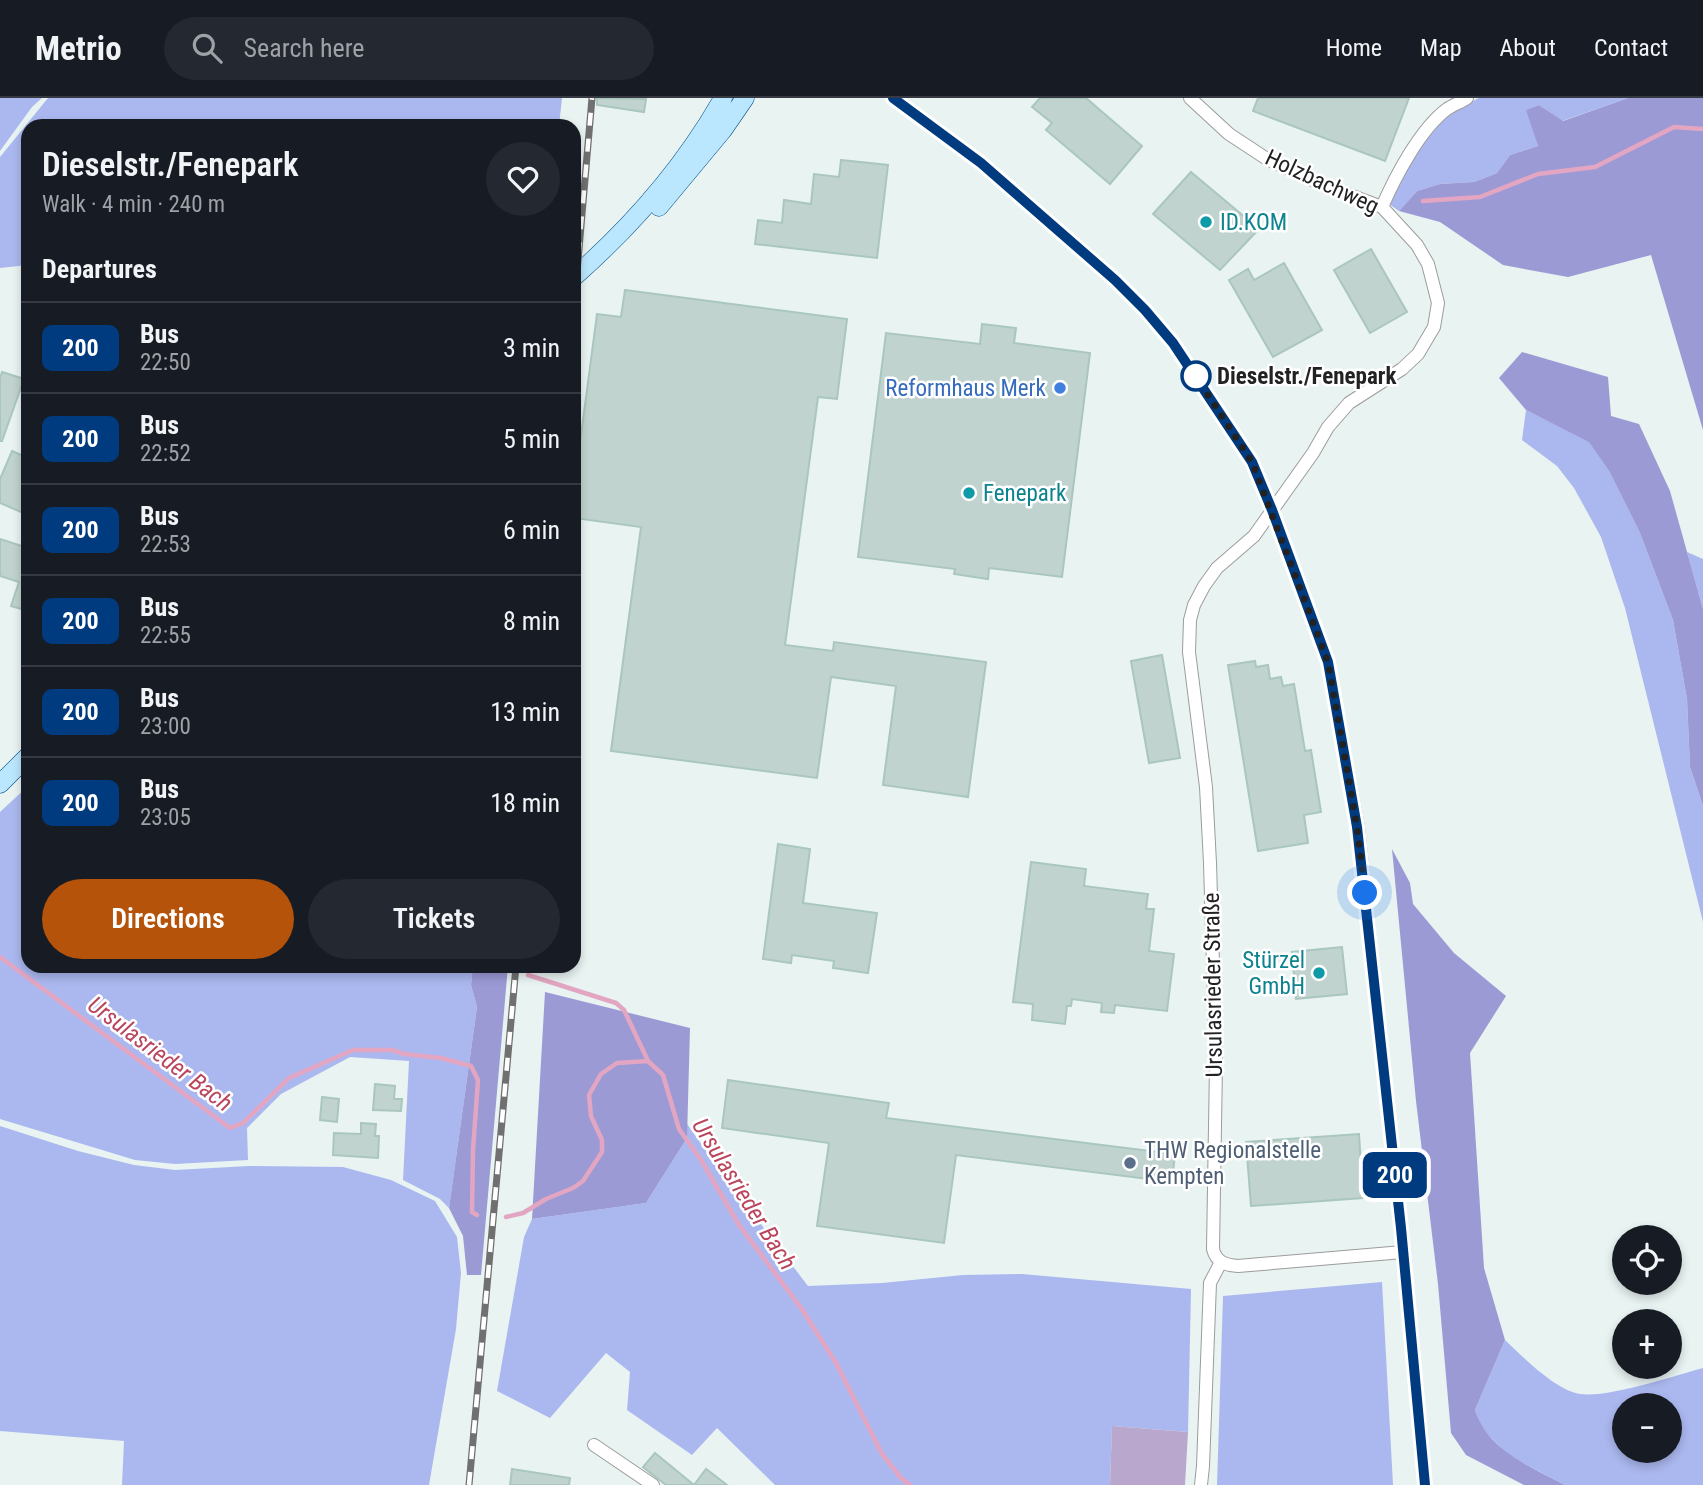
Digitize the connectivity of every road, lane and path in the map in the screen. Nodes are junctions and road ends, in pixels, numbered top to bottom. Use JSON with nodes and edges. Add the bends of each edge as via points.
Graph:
{"nodes":[{"id":1,"x":723,"y":98,"type":"edge"},
{"id":2,"x":893,"y":98,"type":"edge"},
{"id":3,"x":1190,"y":98,"type":"edge"},
{"id":4,"x":1467,"y":98,"type":"edge"},
{"id":5,"x":746,"y":99,"type":"edge"},
{"id":6,"x":1382,"y":207,"type":"junction"},
{"id":7,"x":610,"y":245,"type":"junction"},
{"id":8,"x":581,"y":271,"type":"edge"},
{"id":9,"x":1272,"y":510,"type":"junction"},
{"id":10,"x":21,"y":764,"type":"edge"},
{"id":11,"x":0,"y":784,"type":"edge"},
{"id":12,"x":1403,"y":1252,"type":"junction"},
{"id":13,"x":1221,"y":1262,"type":"junction"},
{"id":14,"x":594,"y":1445,"type":"dead end"},
{"id":15,"x":653,"y":1485,"type":"edge"},
{"id":16,"x":1201,"y":1485,"type":"edge"},
{"id":17,"x":1424,"y":1485,"type":"edge"}],
"edges":[{"from":1,"to":7,"type":"main road","via":[[705,130]]},
{"from":2,"to":9,"type":"street","via":[[981,163],[1145,310],[1173,343],[1252,462]]},
{"from":3,"to":6,"type":"street","name":"Holzbachweg","via":[[1229,134],[1267,159]]},
{"from":4,"to":6,"type":"street","via":[[1446,110],[1426,132]]},
{"from":5,"to":7,"type":"main road","via":[[657,210]]},
{"from":6,"to":9,"type":"street","name":"Holzbachweg","via":[[1417,244],[1427,264],[1438,303],[1434,327],[1418,354],[1402,369],[1349,403]]},
{"from":7,"to":8,"type":"main road"},
{"from":9,"to":12,"type":"street","via":[[1328,662],[1343,745],[1361,853]]},
{"from":9,"to":13,"type":"street","name":"Ursulasrieder Straße","via":[[1254,536],[1217,568],[1190,620],[1189,652],[1206,787],[1210,863],[1216,1065],[1213,1248]]},
{"from":10,"to":11,"type":"main road"},
{"from":12,"to":13,"type":"street","via":[[1238,1266]]},
{"from":12,"to":17,"type":"street"},
{"from":13,"to":16,"type":"street","via":[[1210,1283]]},
{"from":14,"to":15,"type":"street"}]}
